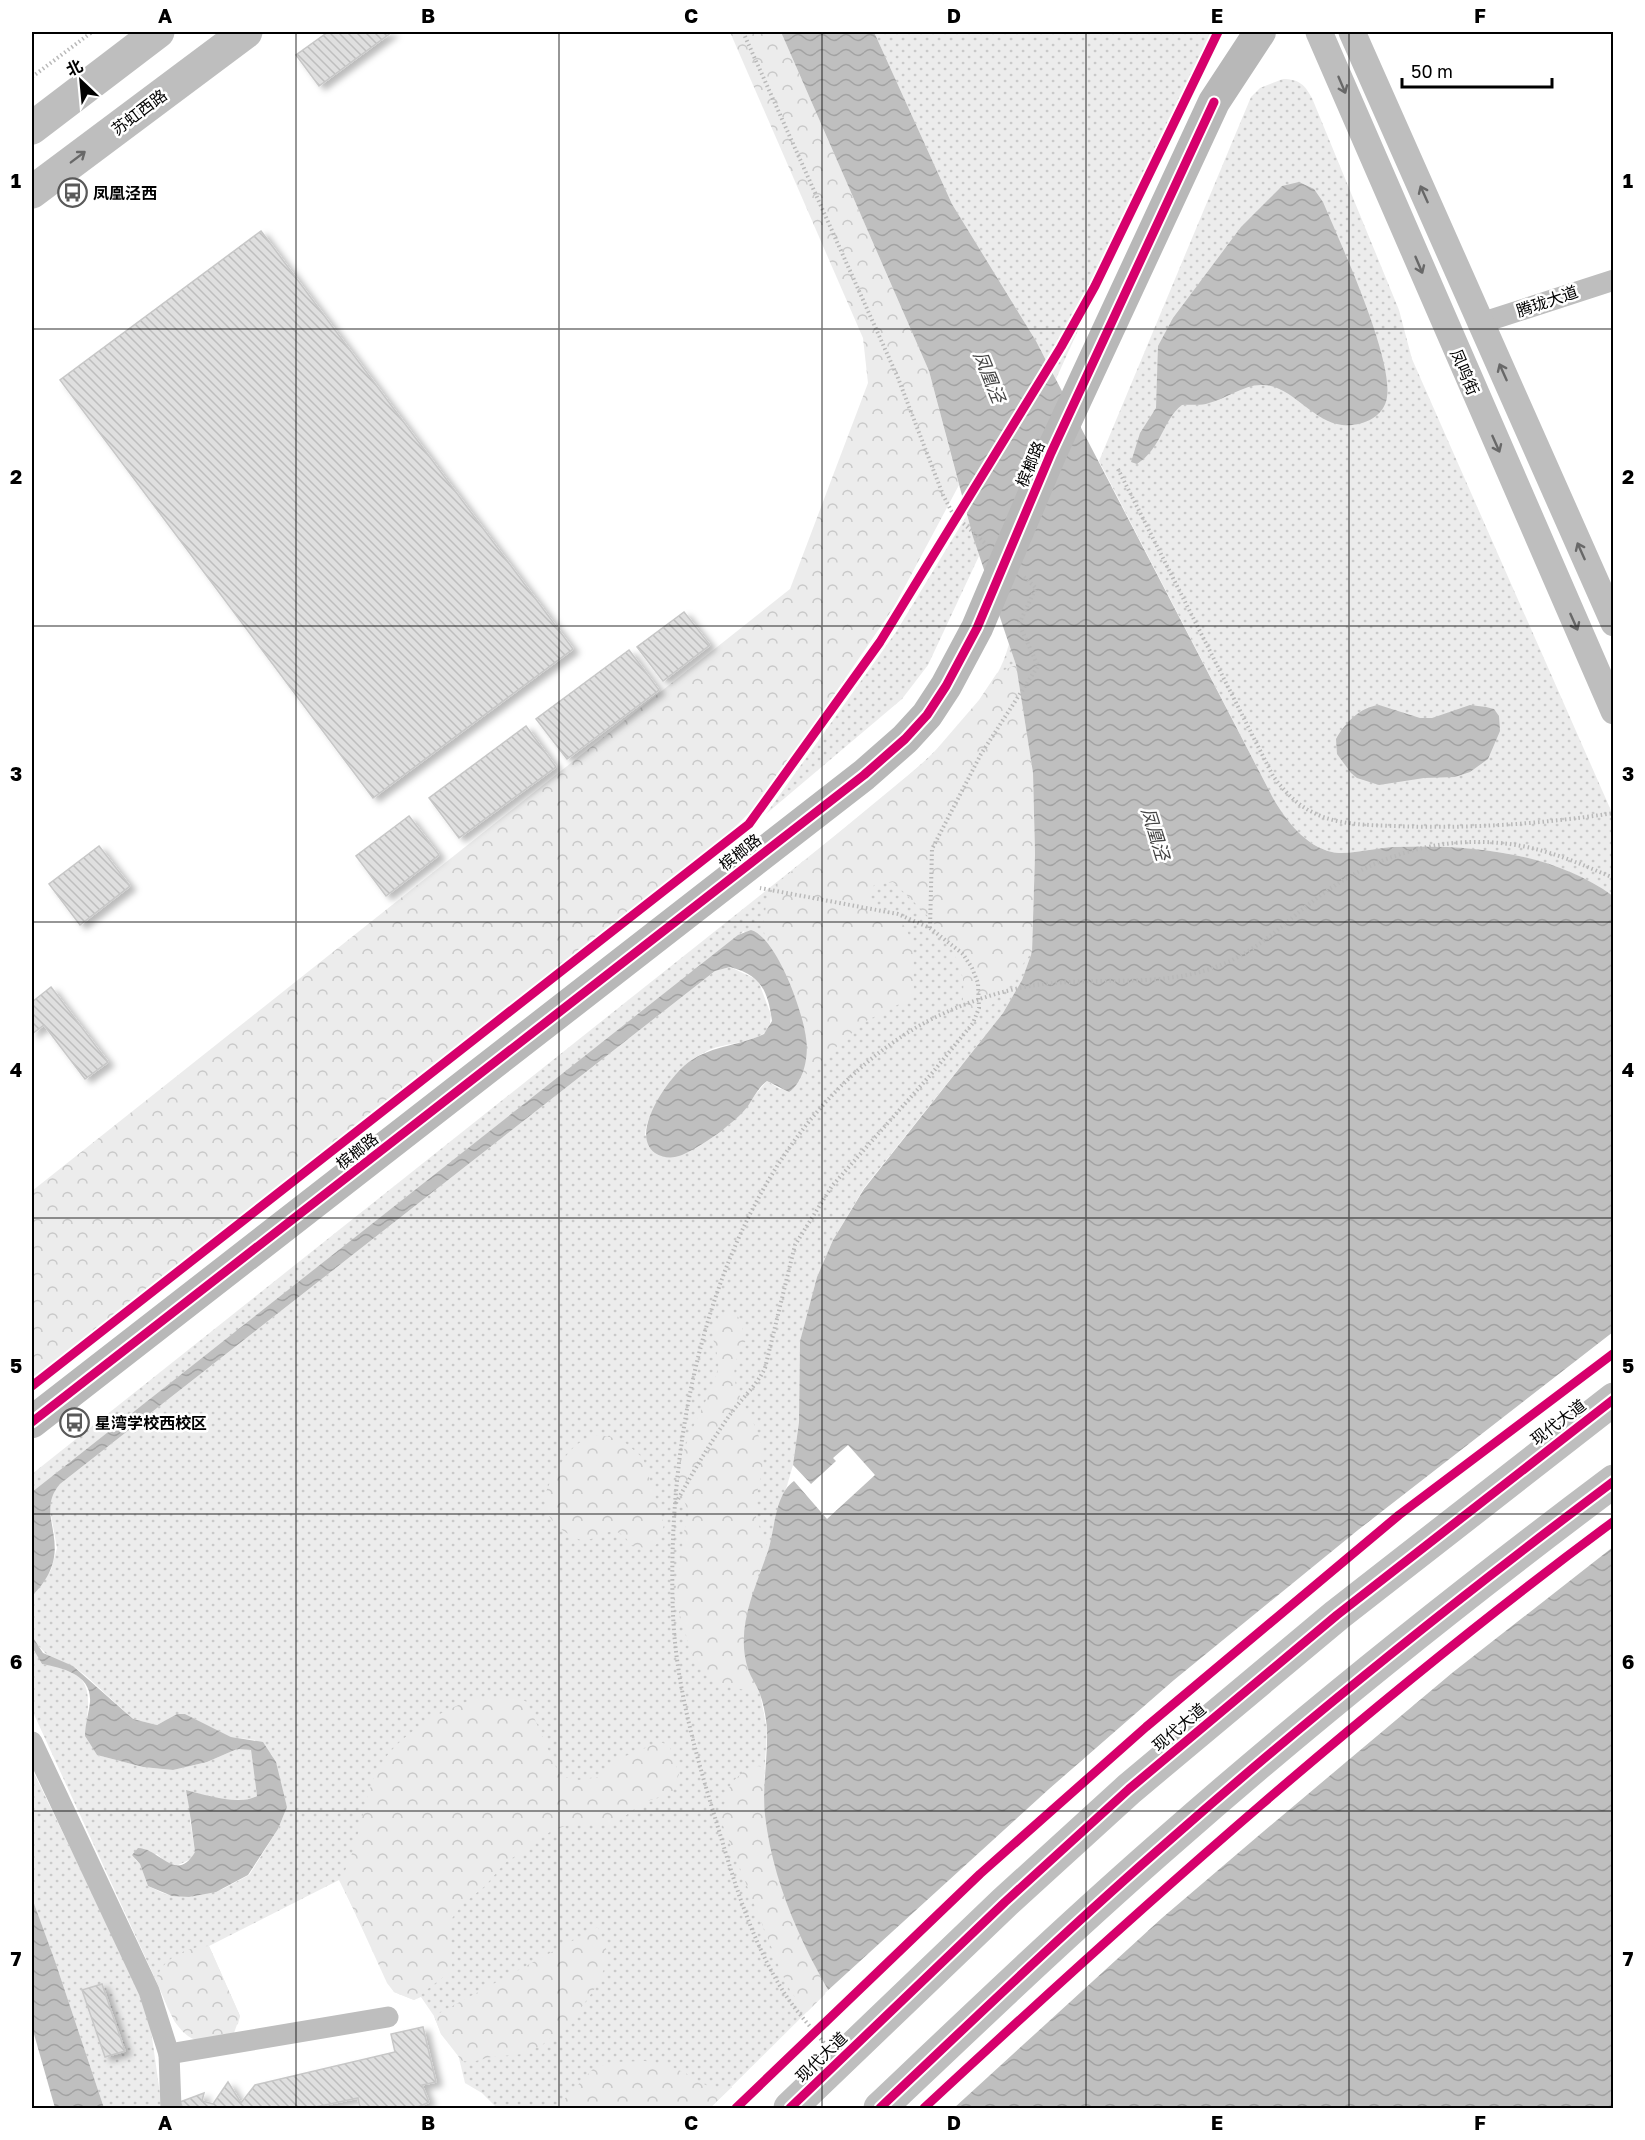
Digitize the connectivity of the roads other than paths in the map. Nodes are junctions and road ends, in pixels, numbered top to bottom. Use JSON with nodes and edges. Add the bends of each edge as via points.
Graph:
{"nodes":[{"id":1,"x":158,"y":32,"type":"edge"},
{"id":2,"x":246,"y":32,"type":"edge"},
{"id":3,"x":1260,"y":32,"type":"edge"},
{"id":4,"x":1319,"y":32,"type":"edge"},
{"id":5,"x":1352,"y":32,"type":"edge"},
{"id":6,"x":32,"y":128,"type":"edge"},
{"id":7,"x":32,"y":192,"type":"edge"},
{"id":8,"x":1614,"y":280,"type":"edge"},
{"id":9,"x":1481,"y":323,"type":"junction"},
{"id":10,"x":1614,"y":623,"type":"edge"},
{"id":11,"x":1614,"y":711,"type":"edge"},
{"id":12,"x":1614,"y":1399,"type":"edge"},
{"id":13,"x":32,"y":1422,"type":"edge"},
{"id":14,"x":1614,"y":1481,"type":"edge"},
{"id":15,"x":32,"y":1742,"type":"edge"},
{"id":16,"x":388,"y":2017,"type":"dead end"},
{"id":17,"x":169,"y":2054,"type":"junction"},
{"id":18,"x":171,"y":2109,"type":"edge"},
{"id":19,"x":790,"y":2109,"type":"edge"},
{"id":20,"x":880,"y":2109,"type":"edge"}],
"edges":[{"from":1,"to":6,"type":"main road"},
{"from":7,"to":2,"type":"main road","name":"苏虹西路","one_way":true},
{"from":3,"to":13,"type":"main road","name":"槟榔路","via":[[1214,102],[1077,397],[988,603],[927,715],[864,775]]},
{"from":4,"to":11,"type":"street","name":"凤鸣街","one_way":true},
{"from":9,"to":5,"type":"street","one_way":true},
{"from":8,"to":9,"type":"street","name":"腾珑大道"},
{"from":10,"to":9,"type":"street","one_way":true},
{"from":12,"to":19,"type":"main road","name":"现代大道","via":[[1337,1615],[1129,1789]]},
{"from":14,"to":20,"type":"main road","via":[[1377,1665],[1172,1837],[1050,1946]]},
{"from":15,"to":17,"type":"street","via":[[149,1991]]},
{"from":16,"to":17,"type":"street"},
{"from":17,"to":18,"type":"street"}]}
